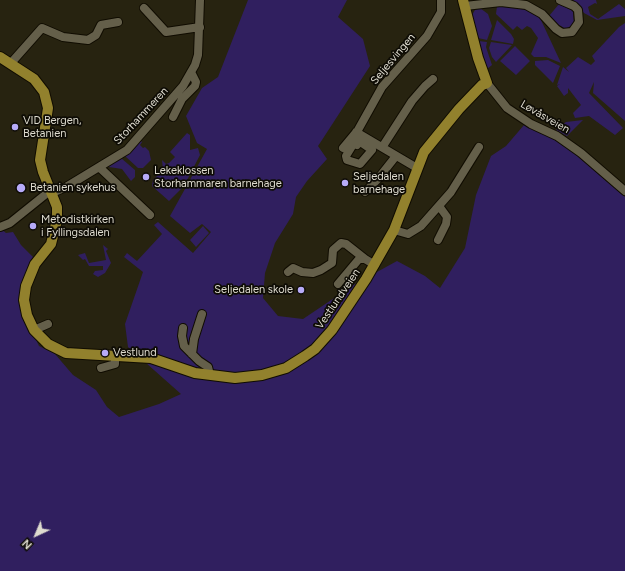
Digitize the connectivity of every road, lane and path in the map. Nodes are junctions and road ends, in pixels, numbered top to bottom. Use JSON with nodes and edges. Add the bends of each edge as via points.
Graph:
{"nodes":[{"id":1,"x":200,"y":0,"type":"edge"},
{"id":2,"x":440,"y":0,"type":"edge"},
{"id":3,"x":560,"y":0,"type":"edge"},
{"id":4,"x":464,"y":3,"type":"edge"},
{"id":5,"x":144,"y":8,"type":"dead end"},
{"id":6,"x":118,"y":22,"type":"dead end"},
{"id":7,"x":200,"y":27,"type":"junction"},
{"id":8,"x":0,"y":57,"type":"edge"},
{"id":9,"x":12,"y":63,"type":"junction"},
{"id":10,"x":191,"y":72,"type":"junction"},
{"id":11,"x":434,"y":79,"type":"dead end"},
{"id":12,"x":487,"y":83,"type":"junction"},
{"id":13,"x":173,"y":117,"type":"dead end"},
{"id":14,"x":356,"y":132,"type":"junction"},
{"id":15,"x":383,"y":146,"type":"junction"},
{"id":16,"x":478,"y":147,"type":"dead end"},
{"id":17,"x":343,"y":148,"type":"dead end"},
{"id":18,"x":396,"y":156,"type":"junction"},
{"id":19,"x":99,"y":167,"type":"junction"},
{"id":20,"x":417,"y":168,"type":"junction"},
{"id":21,"x":625,"y":191,"type":"edge"},
{"id":22,"x":51,"y":192,"type":"junction"},
{"id":23,"x":365,"y":192,"type":"dead end"},
{"id":24,"x":439,"y":206,"type":"junction"},
{"id":25,"x":150,"y":215,"type":"dead end"},
{"id":26,"x":0,"y":227,"type":"edge"},
{"id":27,"x":394,"y":230,"type":"junction"},
{"id":28,"x":438,"y":240,"type":"dead end"},
{"id":29,"x":365,"y":259,"type":"junction"},
{"id":30,"x":375,"y":265,"type":"junction"},
{"id":31,"x":288,"y":272,"type":"dead end"},
{"id":32,"x":338,"y":284,"type":"dead end"},
{"id":33,"x":202,"y":314,"type":"dead end"},
{"id":34,"x":48,"y":324,"type":"dead end"},
{"id":35,"x":183,"y":328,"type":"dead end"},
{"id":36,"x":34,"y":330,"type":"junction"},
{"id":37,"x":192,"y":354,"type":"junction"},
{"id":38,"x":114,"y":356,"type":"junction"},
{"id":39,"x":101,"y":368,"type":"dead end"},
{"id":40,"x":210,"y":376,"type":"junction"}],
"edges":[{"from":1,"to":7,"type":"street","name":"Storhammeren"},
{"from":2,"to":14,"type":"street","name":"Seljesvingen","via":[[442,9],[439,17],[422,42],[382,87]]},
{"from":3,"to":4,"type":"street","via":[[578,10],[579,22],[572,32],[556,29],[542,14],[526,5],[501,2]]},
{"from":4,"to":12,"type":"main road","name":"Løvåsveien"},
{"from":5,"to":7,"type":"street","via":[[166,32]]},
{"from":6,"to":9,"type":"street","via":[[101,25],[96,36],[88,40],[63,37],[42,28]]},
{"from":7,"to":10,"type":"street","name":"Storhammeren","via":[[198,54]]},
{"from":8,"to":9,"type":"main road","name":"Vestlundveien"},
{"from":9,"to":22,"type":"main road","name":"Vestlundveien","via":[[41,86],[46,99],[48,116],[40,160]]},
{"from":10,"to":13,"type":"street","name":"Storhammeren","via":[[196,82],[195,86],[182,99]]},
{"from":10,"to":19,"type":"street","name":"Storhammeren","via":[[176,94],[127,150]]},
{"from":11,"to":15,"type":"street","via":[[412,102]]},
{"from":12,"to":20,"type":"main road","name":"Vestlundveien","via":[[435,136]]},
{"from":12,"to":21,"type":"street","name":"Løvåsveien","via":[[507,108],[531,124],[557,136]]},
{"from":14,"to":15,"type":"street"},
{"from":14,"to":17,"type":"street","name":"Seljesvingen"},
{"from":15,"to":18,"type":"street"},
{"from":16,"to":24,"type":"street","via":[[457,183]]},
{"from":18,"to":20,"type":"street"},
{"from":18,"to":23,"type":"street"},
{"from":19,"to":22,"type":"street","name":"Storhammeren"},
{"from":19,"to":25,"type":"street"},
{"from":20,"to":27,"type":"main road","name":"Vestlundveien"},
{"from":22,"to":26,"type":"street","via":[[10,223]]},
{"from":22,"to":36,"type":"main road","name":"Vestlundveien","via":[[57,207],[54,234],[51,244],[35,264],[26,286],[24,300]]},
{"from":24,"to":27,"type":"street","via":[[413,232],[403,234]]},
{"from":24,"to":28,"type":"street","via":[[447,217]]},
{"from":27,"to":30,"type":"main road","name":"Vestlundveien"},
{"from":29,"to":30,"type":"street","name":"Vestlundveien"},
{"from":29,"to":31,"type":"street","via":[[341,243],[333,250],[332,263],[321,270],[313,273],[293,268]]},
{"from":29,"to":32,"type":"street","name":"Vestlundveien","via":[[357,260]]},
{"from":30,"to":40,"type":"main road","name":"Vestlundveien","via":[[332,330],[305,356],[286,368],[262,376]]},
{"from":33,"to":37,"type":"street"},
{"from":34,"to":36,"type":"street"},
{"from":35,"to":37,"type":"street","via":[[183,343]]},
{"from":36,"to":38,"type":"main road","name":"Vestlundveien","via":[[48,344],[66,353]]},
{"from":37,"to":40,"type":"street","via":[[208,367]]},
{"from":38,"to":39,"type":"street","via":[[115,364]]},
{"from":38,"to":40,"type":"main road","name":"Vestlundveien","via":[[151,358]]}]}
